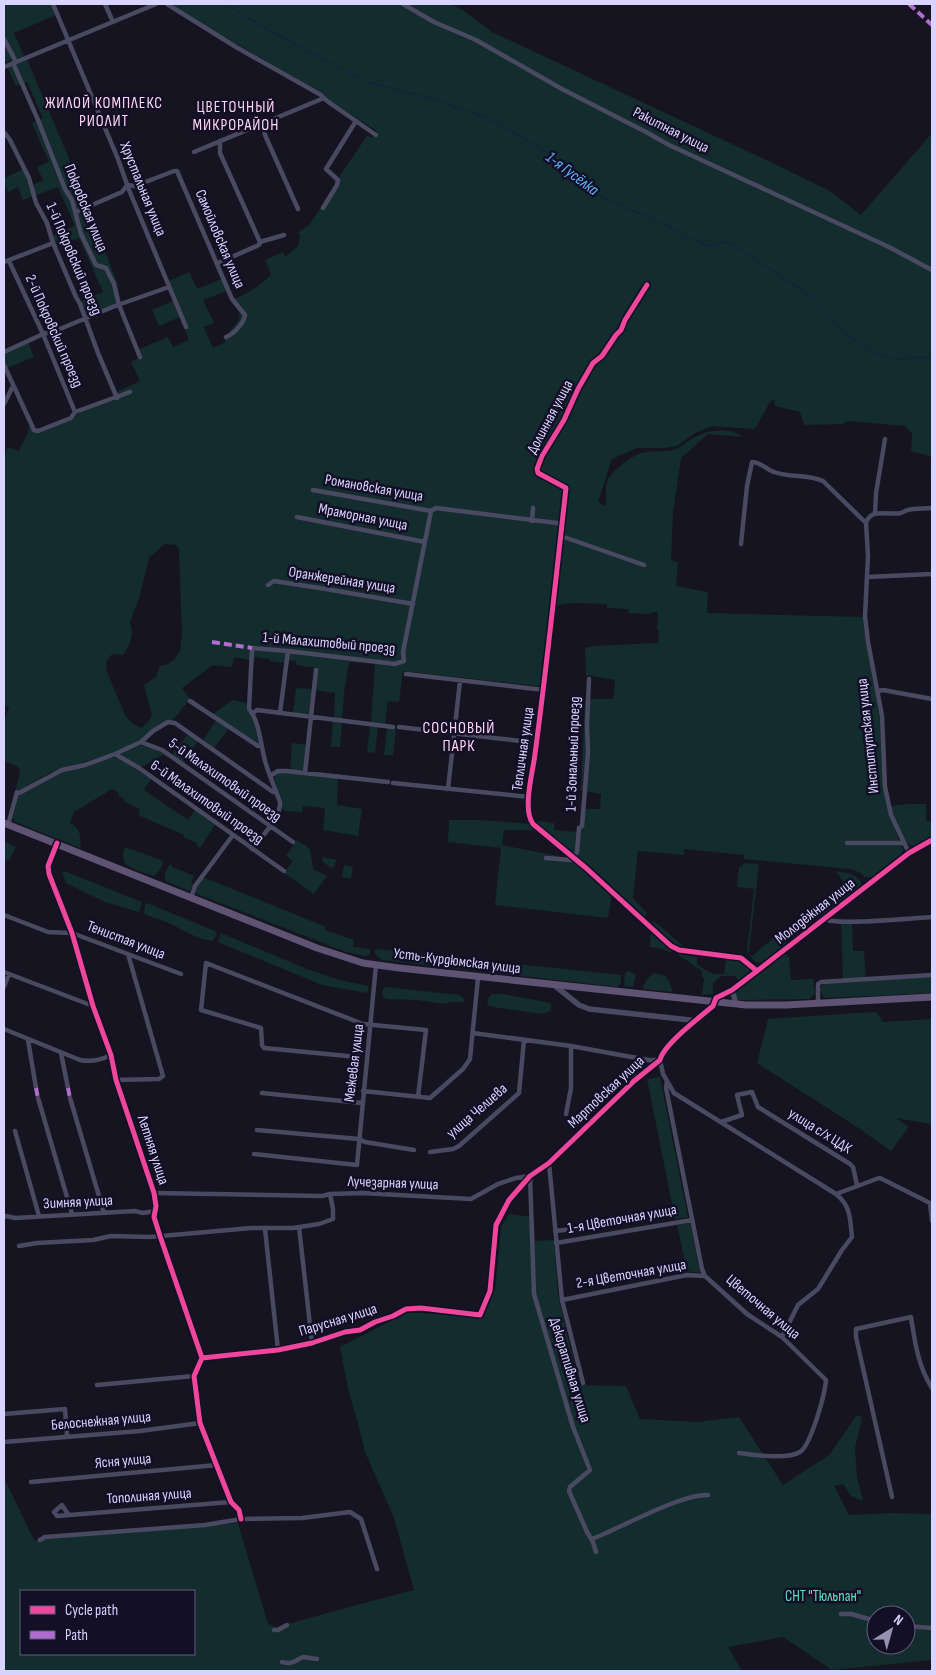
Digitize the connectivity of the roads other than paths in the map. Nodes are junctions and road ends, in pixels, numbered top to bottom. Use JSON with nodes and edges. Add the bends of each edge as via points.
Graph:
{"nodes":[{"id":1,"x":53,"y":4,"type":"edge"},
{"id":2,"x":106,"y":4,"type":"edge"},
{"id":3,"x":156,"y":4,"type":"edge"},
{"id":4,"x":167,"y":4,"type":"edge"},
{"id":5,"x":403,"y":4,"type":"edge"},
{"id":6,"x":113,"y":22,"type":"junction"},
{"id":7,"x":4,"y":39,"type":"edge"},
{"id":8,"x":68,"y":40,"type":"junction"},
{"id":9,"x":14,"y":62,"type":"junction"},
{"id":10,"x":4,"y":67,"type":"edge"},
{"id":11,"x":324,"y":98,"type":"junction"},
{"id":12,"x":356,"y":121,"type":"junction"},
{"id":13,"x":264,"y":124,"type":"junction"},
{"id":14,"x":4,"y":132,"type":"edge"},
{"id":15,"x":376,"y":134,"type":"dead end"},
{"id":16,"x":220,"y":141,"type":"junction"},
{"id":17,"x":194,"y":152,"type":"dead end"},
{"id":18,"x":127,"y":185,"type":"junction"},
{"id":19,"x":323,"y":208,"type":"dead end"},
{"id":20,"x":298,"y":209,"type":"dead end"},
{"id":21,"x":76,"y":212,"type":"junction"},
{"id":22,"x":284,"y":235,"type":"dead end"},
{"id":23,"x":260,"y":242,"type":"junction"},
{"id":24,"x":53,"y":243,"type":"junction"},
{"id":25,"x":6,"y":261,"type":"edge"},
{"id":26,"x":218,"y":263,"type":"junction"},
{"id":27,"x":932,"y":270,"type":"edge"},
{"id":28,"x":647,"y":285,"type":"dead end"},
{"id":29,"x":169,"y":287,"type":"junction"},
{"id":30,"x":120,"y":305,"type":"junction"},
{"id":31,"x":86,"y":318,"type":"junction"},
{"id":32,"x":186,"y":327,"type":"dead end"},
{"id":33,"x":43,"y":334,"type":"junction"},
{"id":34,"x":226,"y":337,"type":"dead end"},
{"id":35,"x":4,"y":352,"type":"edge"},
{"id":36,"x":140,"y":356,"type":"dead end"},
{"id":37,"x":4,"y":365,"type":"edge"},
{"id":38,"x":13,"y":386,"type":"junction"},
{"id":39,"x":130,"y":392,"type":"dead end"},
{"id":40,"x":117,"y":398,"type":"junction"},
{"id":41,"x":4,"y":404,"type":"edge"},
{"id":42,"x":75,"y":412,"type":"junction"},
{"id":43,"x":885,"y":439,"type":"dead end"},
{"id":44,"x":313,"y":490,"type":"dead end"},
{"id":45,"x":533,"y":508,"type":"dead end"},
{"id":46,"x":932,"y":508,"type":"edge"},
{"id":47,"x":431,"y":511,"type":"junction"},
{"id":48,"x":875,"y":514,"type":"junction"},
{"id":49,"x":297,"y":517,"type":"dead end"},
{"id":50,"x":532,"y":521,"type":"junction"},
{"id":51,"x":866,"y":523,"type":"junction"},
{"id":52,"x":561,"y":525,"type":"junction"},
{"id":53,"x":560,"y":536,"type":"junction"},
{"id":54,"x":425,"y":542,"type":"junction"},
{"id":55,"x":742,"y":544,"type":"dead end"},
{"id":56,"x":644,"y":565,"type":"dead end"},
{"id":57,"x":932,"y":574,"type":"edge"},
{"id":58,"x":867,"y":577,"type":"junction"},
{"id":59,"x":268,"y":585,"type":"dead end"},
{"id":60,"x":413,"y":604,"type":"junction"},
{"id":61,"x":288,"y":651,"type":"junction"},
{"id":62,"x":316,"y":670,"type":"dead end"},
{"id":63,"x":406,"y":674,"type":"dead end"},
{"id":64,"x":589,"y":679,"type":"dead end"},
{"id":65,"x":460,"y":681,"type":"junction"},
{"id":66,"x":545,"y":682,"type":"joint"},
{"id":67,"x":544,"y":690,"type":"junction"},
{"id":68,"x":878,"y":691,"type":"junction"},
{"id":69,"x":932,"y":699,"type":"edge"},
{"id":70,"x":190,"y":701,"type":"dead end"},
{"id":71,"x":253,"y":713,"type":"junction"},
{"id":72,"x":280,"y":713,"type":"junction"},
{"id":73,"x":311,"y":717,"type":"junction"},
{"id":74,"x":454,"y":734,"type":"junction"},
{"id":75,"x":141,"y":742,"type":"junction"},
{"id":76,"x":529,"y":742,"type":"dead end"},
{"id":77,"x":261,"y":746,"type":"junction"},
{"id":78,"x":115,"y":754,"type":"junction"},
{"id":79,"x":305,"y":773,"type":"junction"},
{"id":80,"x":270,"y":776,"type":"junction"},
{"id":81,"x":448,"y":789,"type":"junction"},
{"id":82,"x":276,"y":792,"type":"junction"},
{"id":83,"x":529,"y":797,"type":"junction"},
{"id":84,"x":6,"y":824,"type":"edge"},
{"id":85,"x":269,"y":826,"type":"junction"},
{"id":86,"x":233,"y":835,"type":"junction"},
{"id":87,"x":932,"y":840,"type":"edge"},
{"id":88,"x":293,"y":842,"type":"dead end"},
{"id":89,"x":903,"y":842,"type":"junction"},
{"id":90,"x":57,"y":843,"type":"junction"},
{"id":91,"x":847,"y":843,"type":"dead end"},
{"id":92,"x":252,"y":849,"type":"junction"},
{"id":93,"x":909,"y":853,"type":"junction"},
{"id":94,"x":573,"y":857,"type":"junction"},
{"id":95,"x":546,"y":858,"type":"dead end"},
{"id":96,"x":284,"y":871,"type":"dead end"},
{"id":97,"x":191,"y":898,"type":"junction"},
{"id":98,"x":4,"y":915,"type":"edge"},
{"id":99,"x":932,"y":917,"type":"edge"},
{"id":100,"x":825,"y":919,"type":"junction"},
{"id":101,"x":72,"y":933,"type":"junction"},
{"id":102,"x":128,"y":954,"type":"junction"},
{"id":103,"x":376,"y":965,"type":"junction"},
{"id":104,"x":757,"y":972,"type":"junction"},
{"id":105,"x":6,"y":973,"type":"edge"},
{"id":106,"x":181,"y":974,"type":"dead end"},
{"id":107,"x":932,"y":975,"type":"edge"},
{"id":108,"x":478,"y":978,"type":"junction"},
{"id":109,"x":554,"y":985,"type":"junction"},
{"id":110,"x":4,"y":988,"type":"edge"},
{"id":111,"x":732,"y":990,"type":"junction"},
{"id":112,"x":932,"y":997,"type":"edge"},
{"id":113,"x":714,"y":1002,"type":"junction"},
{"id":114,"x":818,"y":1003,"type":"junction"},
{"id":115,"x":736,"y":1004,"type":"junction"},
{"id":116,"x":93,"y":1006,"type":"junction"},
{"id":117,"x":694,"y":1023,"type":"junction"},
{"id":118,"x":363,"y":1024,"type":"junction"},
{"id":119,"x":371,"y":1024,"type":"junction"},
{"id":120,"x":4,"y":1030,"type":"edge"},
{"id":121,"x":472,"y":1033,"type":"junction"},
{"id":122,"x":28,"y":1040,"type":"junction"},
{"id":123,"x":524,"y":1040,"type":"junction"},
{"id":124,"x":571,"y":1046,"type":"junction"},
{"id":125,"x":61,"y":1053,"type":"junction"},
{"id":126,"x":111,"y":1056,"type":"junction"},
{"id":127,"x":358,"y":1057,"type":"junction"},
{"id":128,"x":367,"y":1058,"type":"junction"},
{"id":129,"x":637,"y":1058,"type":"junction"},
{"id":130,"x":660,"y":1060,"type":"junction"},
{"id":131,"x":116,"y":1080,"type":"junction"},
{"id":132,"x":667,"y":1080,"type":"junction"},
{"id":133,"x":634,"y":1081,"type":"junction"},
{"id":134,"x":36,"y":1088,"type":"dead end"},
{"id":135,"x":68,"y":1088,"type":"dead end"},
{"id":136,"x":363,"y":1091,"type":"junction"},
{"id":137,"x":262,"y":1093,"type":"dead end"},
{"id":138,"x":418,"y":1097,"type":"junction"},
{"id":139,"x":38,"y":1098,"type":"dead end"},
{"id":140,"x":70,"y":1098,"type":"dead end"},
{"id":141,"x":362,"y":1103,"type":"junction"},
{"id":142,"x":566,"y":1114,"type":"dead end"},
{"id":143,"x":720,"y":1122,"type":"junction"},
{"id":144,"x":257,"y":1130,"type":"dead end"},
{"id":145,"x":15,"y":1131,"type":"dead end"},
{"id":146,"x":359,"y":1139,"type":"junction"},
{"id":147,"x":414,"y":1150,"type":"dead end"},
{"id":148,"x":430,"y":1152,"type":"dead end"},
{"id":149,"x":254,"y":1154,"type":"dead end"},
{"id":150,"x":549,"y":1163,"type":"junction"},
{"id":151,"x":530,"y":1176,"type":"junction"},
{"id":152,"x":857,"y":1185,"type":"junction"},
{"id":153,"x":154,"y":1192,"type":"junction"},
{"id":154,"x":330,"y":1194,"type":"junction"},
{"id":155,"x":836,"y":1194,"type":"junction"},
{"id":156,"x":931,"y":1204,"type":"edge"},
{"id":157,"x":155,"y":1211,"type":"junction"},
{"id":158,"x":104,"y":1213,"type":"junction"},
{"id":159,"x":72,"y":1214,"type":"junction"},
{"id":160,"x":39,"y":1216,"type":"junction"},
{"id":161,"x":4,"y":1217,"type":"edge"},
{"id":162,"x":692,"y":1220,"type":"junction"},
{"id":163,"x":932,"y":1221,"type":"edge"},
{"id":164,"x":603,"y":1226,"type":"dead end"},
{"id":165,"x":299,"y":1227,"type":"junction"},
{"id":166,"x":265,"y":1229,"type":"junction"},
{"id":167,"x":555,"y":1231,"type":"junction"},
{"id":168,"x":160,"y":1236,"type":"junction"},
{"id":169,"x":556,"y":1243,"type":"junction"},
{"id":170,"x":19,"y":1246,"type":"dead end"},
{"id":171,"x":705,"y":1276,"type":"junction"},
{"id":172,"x":562,"y":1300,"type":"junction"},
{"id":173,"x":782,"y":1337,"type":"junction"},
{"id":174,"x":312,"y":1343,"type":"junction"},
{"id":175,"x":278,"y":1350,"type":"junction"},
{"id":176,"x":202,"y":1358,"type":"junction"},
{"id":177,"x":194,"y":1376,"type":"junction"},
{"id":178,"x":583,"y":1383,"type":"dead end"},
{"id":179,"x":97,"y":1385,"type":"dead end"},
{"id":180,"x":932,"y":1388,"type":"edge"},
{"id":181,"x":4,"y":1414,"type":"edge"},
{"id":182,"x":200,"y":1423,"type":"junction"},
{"id":183,"x":67,"y":1436,"type":"junction"},
{"id":184,"x":4,"y":1442,"type":"edge"},
{"id":185,"x":738,"y":1453,"type":"dead end"},
{"id":186,"x":217,"y":1465,"type":"junction"},
{"id":187,"x":32,"y":1482,"type":"dead end"},
{"id":188,"x":708,"y":1495,"type":"dead end"},
{"id":189,"x":892,"y":1497,"type":"dead end"},
{"id":190,"x":231,"y":1502,"type":"junction"},
{"id":191,"x":68,"y":1514,"type":"dead end"},
{"id":192,"x":241,"y":1519,"type":"junction"},
{"id":193,"x":592,"y":1539,"type":"junction"},
{"id":194,"x":40,"y":1540,"type":"dead end"},
{"id":195,"x":596,"y":1552,"type":"dead end"},
{"id":196,"x":377,"y":1569,"type":"dead end"},
{"id":197,"x":841,"y":1614,"type":"dead end"},
{"id":198,"x":866,"y":1618,"type":"edge"},
{"id":199,"x":287,"y":1625,"type":"dead end"},
{"id":200,"x":916,"y":1627,"type":"edge"},
{"id":201,"x":932,"y":1628,"type":"edge"},
{"id":202,"x":274,"y":1630,"type":"dead end"},
{"id":203,"x":318,"y":1659,"type":"dead end"},
{"id":204,"x":282,"y":1662,"type":"dead end"}],
"edges":[{"from":1,"to":8,"type":"street","name":"Хрустальная улица"},
{"from":2,"to":6,"type":"street"},
{"from":3,"to":6,"type":"street"},
{"from":4,"to":11,"type":"street"},
{"from":5,"to":27,"type":"street","name":"Ракитная улица","via":[[669,145]]},
{"from":6,"to":8,"type":"street"},
{"from":7,"to":9,"type":"street","name":"Покровская улица"},
{"from":8,"to":9,"type":"street"},
{"from":8,"to":18,"type":"street","name":"Хрустальная улица"},
{"from":9,"to":10,"type":"street"},
{"from":9,"to":21,"type":"street","name":"Покровская улица"},
{"from":11,"to":12,"type":"street"},
{"from":11,"to":13,"type":"street"},
{"from":12,"to":15,"type":"street"},
{"from":12,"to":19,"type":"street","via":[[326,169],[338,180]]},
{"from":13,"to":16,"type":"street"},
{"from":13,"to":20,"type":"street","via":[[265,135]]},
{"from":14,"to":24,"type":"street","name":"1-й Покровский проезд","via":[[29,178]]},
{"from":16,"to":17,"type":"street"},
{"from":16,"to":23,"type":"street","via":[[220,153]]},
{"from":18,"to":21,"type":"street","via":[[122,192]]},
{"from":18,"to":26,"type":"street","name":"Самойловская улица","via":[[135,186],[177,171]]},
{"from":18,"to":29,"type":"street","name":"Хрустальная улица"},
{"from":21,"to":30,"type":"street","name":"Покровская улица","via":[[88,250],[96,265],[106,268]]},
{"from":22,"to":23,"type":"street"},
{"from":23,"to":26,"type":"street"},
{"from":24,"to":25,"type":"street"},
{"from":24,"to":31,"type":"street","name":"1-й Покровский проезд"},
{"from":25,"to":33,"type":"street","name":"2-й Покровский проезд"},
{"from":26,"to":34,"type":"street","name":"Самойловская улица","via":[[232,299],[245,314],[244,320]]},
{"from":28,"to":52,"type":"street","name":"Долинная улица","via":[[621,330],[593,363],[537,468],[538,473],[566,488]]},
{"from":29,"to":30,"type":"street"},
{"from":29,"to":32,"type":"street","name":"Хрустальная улица"},
{"from":30,"to":31,"type":"street"},
{"from":30,"to":36,"type":"street","name":"Покровская улица"},
{"from":31,"to":33,"type":"street"},
{"from":31,"to":40,"type":"street","name":"1-й Покровский проезд"},
{"from":33,"to":35,"type":"street"},
{"from":33,"to":42,"type":"street","name":"2-й Покровский проезд"},
{"from":37,"to":38,"type":"street"},
{"from":38,"to":41,"type":"street"},
{"from":38,"to":42,"type":"street","via":[[34,430],[71,418]]},
{"from":39,"to":40,"type":"street"},
{"from":40,"to":42,"type":"street"},
{"from":43,"to":48,"type":"street"},
{"from":44,"to":47,"type":"street","name":"Романовская улица"},
{"from":45,"to":50,"type":"street"},
{"from":46,"to":48,"type":"street"},
{"from":47,"to":50,"type":"street","name":"Романовская улица","via":[[436,508]]},
{"from":47,"to":54,"type":"street"},
{"from":48,"to":51,"type":"street"},
{"from":49,"to":54,"type":"street","name":"Мраморная улица"},
{"from":50,"to":52,"type":"street","name":"Романовская улица"},
{"from":51,"to":55,"type":"street","via":[[823,481],[775,473],[752,462]]},
{"from":51,"to":58,"type":"street","name":"Институтская улица"},
{"from":52,"to":53,"type":"street","name":"Долинная улица"},
{"from":53,"to":56,"type":"street"},
{"from":53,"to":66,"type":"street","name":"Долинная улица"},
{"from":54,"to":60,"type":"street"},
{"from":57,"to":58,"type":"street"},
{"from":58,"to":68,"type":"street","name":"Институтская улица","via":[[865,616]]},
{"from":59,"to":60,"type":"street","name":"Оранжерейная улица","via":[[274,581]]},
{"from":60,"to":61,"type":"street","name":"1-й Малахитовый проезд","via":[[403,652],[404,662],[363,662]]},
{"from":61,"to":71,"type":"street","name":"1-й Малахитовый проезд","via":[[252,648],[248,704]]},
{"from":61,"to":72,"type":"street"},
{"from":62,"to":73,"type":"street"},
{"from":63,"to":65,"type":"street"},
{"from":64,"to":94,"type":"street","name":"1-й Зональный проезд","via":[[582,826]]},
{"from":65,"to":67,"type":"street"},
{"from":65,"to":74,"type":"street"},
{"from":66,"to":67,"type":"street","name":"Тепличная улица"},
{"from":67,"to":83,"type":"street","name":"Тепличная улица"},
{"from":68,"to":69,"type":"street"},
{"from":68,"to":89,"type":"street","name":"Институтская улица","via":[[884,787],[891,815]]},
{"from":70,"to":77,"type":"street"},
{"from":71,"to":72,"type":"street","via":[[257,710]]},
{"from":71,"to":77,"type":"street"},
{"from":72,"to":73,"type":"street"},
{"from":73,"to":74,"type":"street"},
{"from":73,"to":79,"type":"street"},
{"from":74,"to":76,"type":"street"},
{"from":74,"to":81,"type":"street"},
{"from":75,"to":78,"type":"street"},
{"from":75,"to":82,"type":"street","via":[[168,722],[175,724]]},
{"from":75,"to":85,"type":"street","name":"5-й Малахитовый проезд","via":[[162,750]]},
{"from":77,"to":80,"type":"street"},
{"from":78,"to":84,"type":"street","via":[[62,770],[17,792]]},
{"from":78,"to":86,"type":"street","name":"6-й Малахитовый проезд"},
{"from":79,"to":80,"type":"street","via":[[278,771]]},
{"from":79,"to":81,"type":"street"},
{"from":80,"to":82,"type":"street"},
{"from":81,"to":83,"type":"street"},
{"from":82,"to":85,"type":"street","via":[[280,807]]},
{"from":83,"to":94,"type":"street","name":"Тепличная улица","via":[[530,820]]},
{"from":84,"to":90,"type":"main road","name":"Усть-Курдюмская улица"},
{"from":85,"to":88,"type":"street","name":"5-й Малахитовый проезд"},
{"from":85,"to":92,"type":"street"},
{"from":86,"to":92,"type":"street","name":"6-й Малахитовый проезд"},
{"from":86,"to":97,"type":"street","via":[[195,886]]},
{"from":87,"to":93,"type":"street","name":"Молодёжная улица"},
{"from":89,"to":91,"type":"street"},
{"from":89,"to":93,"type":"street","name":"Институтская улица"},
{"from":90,"to":97,"type":"main road","name":"Усть-Курдюмская улица"},
{"from":90,"to":101,"type":"street","name":"Летняя улица","via":[[48,866],[49,874]]},
{"from":92,"to":96,"type":"street","name":"6-й Малахитовый проезд"},
{"from":93,"to":100,"type":"street","name":"Молодёжная улица"},
{"from":94,"to":95,"type":"street","via":[[571,860]]},
{"from":94,"to":104,"type":"street","via":[[675,949],[741,958]]},
{"from":97,"to":103,"type":"main road","name":"Усть-Курдюмская улица","via":[[344,958]]},
{"from":98,"to":101,"type":"street","name":"Тенистая улица","via":[[48,932]]},
{"from":99,"to":100,"type":"street","via":[[854,922]]},
{"from":100,"to":104,"type":"street","name":"Молодёжная улица"},
{"from":101,"to":102,"type":"street","name":"Тенистая улица"},
{"from":101,"to":116,"type":"street","name":"Летняя улица"},
{"from":102,"to":106,"type":"street","name":"Тенистая улица"},
{"from":102,"to":131,"type":"street","via":[[163,1076],[159,1079]]},
{"from":103,"to":108,"type":"main road","name":"Усть-Курдюмская улица"},
{"from":103,"to":119,"type":"street","name":"Межевая улица"},
{"from":104,"to":111,"type":"street","name":"Молодёжная улица"},
{"from":105,"to":110,"type":"street"},
{"from":105,"to":116,"type":"street"},
{"from":107,"to":114,"type":"street","via":[[822,982],[818,984]]},
{"from":108,"to":109,"type":"main road","name":"Усть-Курдюмская улица"},
{"from":108,"to":121,"type":"street"},
{"from":109,"to":113,"type":"main road","name":"Усть-Курдюмская улица"},
{"from":109,"to":117,"type":"street","via":[[589,1009]]},
{"from":111,"to":113,"type":"street","name":"Молодёжная улица"},
{"from":111,"to":115,"type":"street"},
{"from":112,"to":114,"type":"main road","name":"Усть-Курдюмская улица"},
{"from":113,"to":115,"type":"main road","name":"Усть-Курдюмская улица"},
{"from":113,"to":117,"type":"street","name":"Мартовская улица"},
{"from":114,"to":115,"type":"main road","name":"Усть-Курдюмская улица"},
{"from":116,"to":126,"type":"street","name":"Летняя улица"},
{"from":117,"to":130,"type":"street","name":"Мартовская улица","via":[[668,1047]]},
{"from":118,"to":119,"type":"street"},
{"from":118,"to":127,"type":"street"},
{"from":118,"to":127,"type":"street","via":[[205,964],[200,1010],[262,1028],[264,1048]]},
{"from":119,"to":128,"type":"street","name":"Межевая улица"},
{"from":119,"to":138,"type":"street","via":[[426,1030]]},
{"from":120,"to":122,"type":"street"},
{"from":121,"to":123,"type":"street"},
{"from":121,"to":138,"type":"street","via":[[470,1059],[463,1069],[430,1098]]},
{"from":122,"to":125,"type":"street"},
{"from":122,"to":134,"type":"street"},
{"from":123,"to":124,"type":"street"},
{"from":123,"to":148,"type":"street","name":"улица Челиева","via":[[518,1093],[459,1146]]},
{"from":124,"to":129,"type":"street"},
{"from":124,"to":142,"type":"street","via":[[571,1088]]},
{"from":125,"to":126,"type":"street","via":[[88,1061]]},
{"from":125,"to":135,"type":"street"},
{"from":126,"to":131,"type":"street","name":"Летняя улица"},
{"from":127,"to":128,"type":"street"},
{"from":128,"to":136,"type":"street","name":"Межевая улица"},
{"from":129,"to":130,"type":"street"},
{"from":129,"to":133,"type":"street"},
{"from":130,"to":132,"type":"street"},
{"from":130,"to":133,"type":"street","name":"Мартовская улица"},
{"from":131,"to":153,"type":"street","name":"Летняя улица"},
{"from":132,"to":143,"type":"street","via":[[674,1093]]},
{"from":132,"to":162,"type":"street","name":"Цветочная улица"},
{"from":133,"to":150,"type":"street","name":"Мартовская улица"},
{"from":136,"to":138,"type":"street"},
{"from":136,"to":141,"type":"street","name":"Межевая улица"},
{"from":137,"to":141,"type":"street"},
{"from":139,"to":159,"type":"street"},
{"from":140,"to":158,"type":"street"},
{"from":141,"to":146,"type":"street","name":"Межевая улица"},
{"from":143,"to":152,"type":"street","name":"улица с/х ЦДК","via":[[742,1115],[737,1095],[752,1092],[758,1107],[850,1164]]},
{"from":143,"to":155,"type":"street"},
{"from":144,"to":146,"type":"street"},
{"from":145,"to":160,"type":"street"},
{"from":146,"to":147,"type":"street"},
{"from":146,"to":149,"type":"street","name":"Межевая улица","via":[[356,1165]]},
{"from":150,"to":151,"type":"street","name":"Мартовская улица"},
{"from":150,"to":167,"type":"street"},
{"from":151,"to":154,"type":"street","name":"Лучезарная улица","via":[[498,1184],[471,1199]]},
{"from":151,"to":174,"type":"street","name":"Парусная улица","via":[[510,1200],[496,1225],[490,1291],[480,1315],[406,1309],[360,1330]]},
{"from":151,"to":193,"type":"street","name":"Декоративная улица","via":[[534,1294],[573,1427],[590,1470],[570,1486],[569,1491]]},
{"from":152,"to":155,"type":"street"},
{"from":152,"to":156,"type":"street","via":[[882,1178]]},
{"from":153,"to":154,"type":"street"},
{"from":153,"to":157,"type":"street","name":"Летняя улица"},
{"from":154,"to":165,"type":"street","name":"Лучезарная улица","via":[[333,1219]]},
{"from":155,"to":173,"type":"street","via":[[848,1208],[852,1237],[818,1289],[798,1305]]},
{"from":156,"to":163,"type":"street"},
{"from":157,"to":158,"type":"street","name":"Зимняя улица"},
{"from":157,"to":168,"type":"street","name":"Летняя улица"},
{"from":158,"to":159,"type":"street","name":"Зимняя улица"},
{"from":159,"to":160,"type":"street","name":"Зимняя улица"},
{"from":160,"to":161,"type":"street","name":"Зимняя улица"},
{"from":162,"to":169,"type":"street","name":"1-я Цветочная улица"},
{"from":162,"to":171,"type":"street","name":"Цветочная улица"},
{"from":164,"to":167,"type":"street"},
{"from":165,"to":166,"type":"street","name":"Лучезарная улица"},
{"from":165,"to":174,"type":"street"},
{"from":166,"to":168,"type":"street","name":"Лучезарная улица"},
{"from":166,"to":175,"type":"street"},
{"from":167,"to":169,"type":"street"},
{"from":168,"to":170,"type":"street","name":"Лучезарная улица","via":[[111,1236]]},
{"from":168,"to":176,"type":"street","name":"Летняя улица"},
{"from":169,"to":172,"type":"street"},
{"from":171,"to":172,"type":"street","name":"2-я Цветочная улица","via":[[687,1275]]},
{"from":171,"to":173,"type":"street","name":"Цветочная улица","via":[[747,1314]]},
{"from":172,"to":178,"type":"street"},
{"from":173,"to":185,"type":"street","name":"Цветочная улица","via":[[826,1380],[816,1422],[804,1449],[798,1453],[771,1456]]},
{"from":174,"to":175,"type":"street","name":"Парусная улица"},
{"from":175,"to":176,"type":"street","name":"Парусная улица"},
{"from":176,"to":177,"type":"street"},
{"from":177,"to":179,"type":"street"},
{"from":177,"to":182,"type":"street"},
{"from":180,"to":189,"type":"street","via":[[916,1352],[911,1317],[856,1329]]},
{"from":181,"to":183,"type":"street","via":[[64,1409]]},
{"from":182,"to":183,"type":"street","name":"Белоснежная улица"},
{"from":182,"to":186,"type":"street"},
{"from":183,"to":184,"type":"street","name":"Белоснежная улица"},
{"from":186,"to":187,"type":"street","name":"Ясня улица"},
{"from":186,"to":190,"type":"street"},
{"from":188,"to":193,"type":"street","via":[[675,1503]]},
{"from":190,"to":191,"type":"street","name":"Тополиная улица"},
{"from":190,"to":192,"type":"street","via":[[239,1510]]},
{"from":192,"to":194,"type":"street"},
{"from":192,"to":196,"type":"street","via":[[350,1512],[361,1519]]},
{"from":193,"to":195,"type":"street","name":"Декоративная улица"},
{"from":197,"to":198,"type":"street"},
{"from":199,"to":202,"type":"street"},
{"from":200,"to":201,"type":"street"},
{"from":203,"to":204,"type":"street","via":[[303,1657],[293,1664]]}]}
